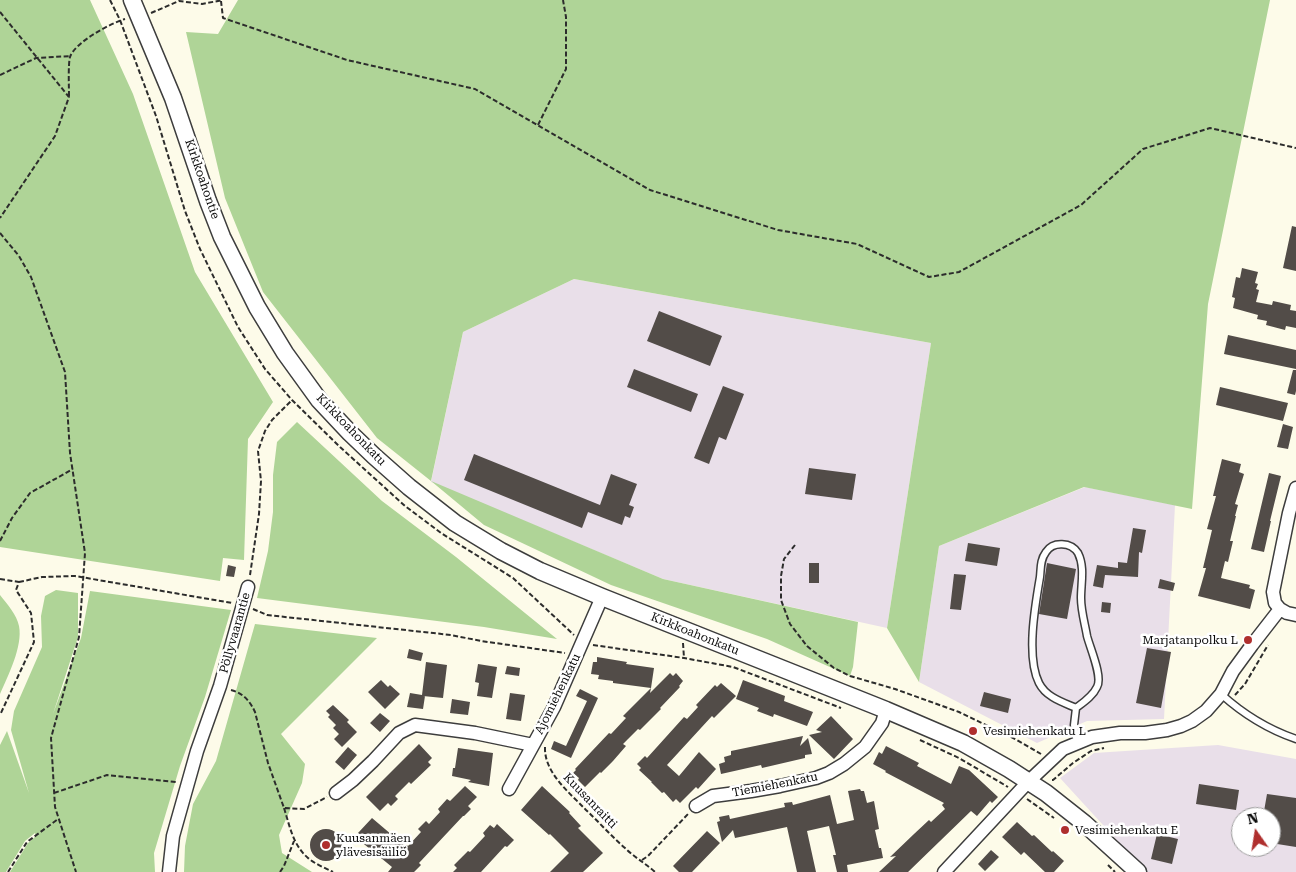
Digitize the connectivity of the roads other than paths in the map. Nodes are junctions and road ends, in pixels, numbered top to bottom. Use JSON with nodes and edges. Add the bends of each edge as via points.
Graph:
{"nodes":[{"id":1,"x":132,"y":0,"type":"edge"},
{"id":2,"x":285,"y":353,"type":"joint"},
{"id":3,"x":1296,"y":488,"type":"edge"},
{"id":4,"x":248,"y":588,"type":"road end"},
{"id":5,"x":602,"y":598,"type":"junction"},
{"id":6,"x":1280,"y":609,"type":"junction"},
{"id":7,"x":1296,"y":615,"type":"edge"},
{"id":8,"x":1221,"y":694,"type":"junction"},
{"id":9,"x":1076,"y":708,"type":"junction"},
{"id":10,"x":886,"y":710,"type":"junction"},
{"id":11,"x":1296,"y":739,"type":"edge"},
{"id":12,"x":1077,"y":742,"type":"junction"},
{"id":13,"x":539,"y":746,"type":"junction"},
{"id":14,"x":1023,"y":788,"type":"junction"},
{"id":15,"x":509,"y":789,"type":"dead end"},
{"id":16,"x":336,"y":792,"type":"road end"},
{"id":17,"x":696,"y":806,"type":"road end"},
{"id":18,"x":169,"y":872,"type":"edge"},
{"id":19,"x":944,"y":872,"type":"edge"},
{"id":20,"x":1138,"y":872,"type":"edge"}],
"edges":[{"from":1,"to":2,"type":"street","name":"Kirkkoahontie","via":[[173,98],[222,237],[257,307]]},
{"from":2,"to":5,"type":"street","name":"Kirkkoahonkatu","via":[[319,400],[409,487],[456,523],[501,551]]},
{"from":3,"to":6,"type":"street","via":[[1273,592]]},
{"from":4,"to":18,"type":"street","name":"Pöllyvaarantie","via":[[173,836]]},
{"from":5,"to":10,"type":"street","name":"Kirkkoahonkatu"},
{"from":5,"to":13,"type":"street","name":"Ajomiehenkatu"},
{"from":6,"to":7,"type":"street"},
{"from":6,"to":8,"type":"street","via":[[1242,658]]},
{"from":8,"to":11,"type":"lane","via":[[1254,720]]},
{"from":8,"to":12,"type":"street","via":[[1206,711],[1181,726],[1146,733],[1092,737]]},
{"from":9,"to":9,"type":"lane","via":[[1058,701],[1038,682],[1032,642],[1041,562],[1050,547],[1066,544],[1074,548],[1081,565],[1084,619],[1098,672],[1098,686]]},
{"from":9,"to":12,"type":"lane"},
{"from":10,"to":14,"type":"street","name":"Kirkkoahonkatu","via":[[963,742]]},
{"from":10,"to":17,"type":"street","name":"Tiemiehenkatu","via":[[882,723],[865,747],[829,773],[751,792],[713,796]]},
{"from":12,"to":14,"type":"street","via":[[1063,749]]},
{"from":13,"to":15,"type":"street","name":"Ajomiehenkatu"},
{"from":13,"to":16,"type":"street","via":[[474,732],[415,725],[399,733],[366,768]]},
{"from":14,"to":19,"type":"street"},
{"from":14,"to":20,"type":"street","name":"Kirkkoahonkatu","via":[[1046,793]]}]}
